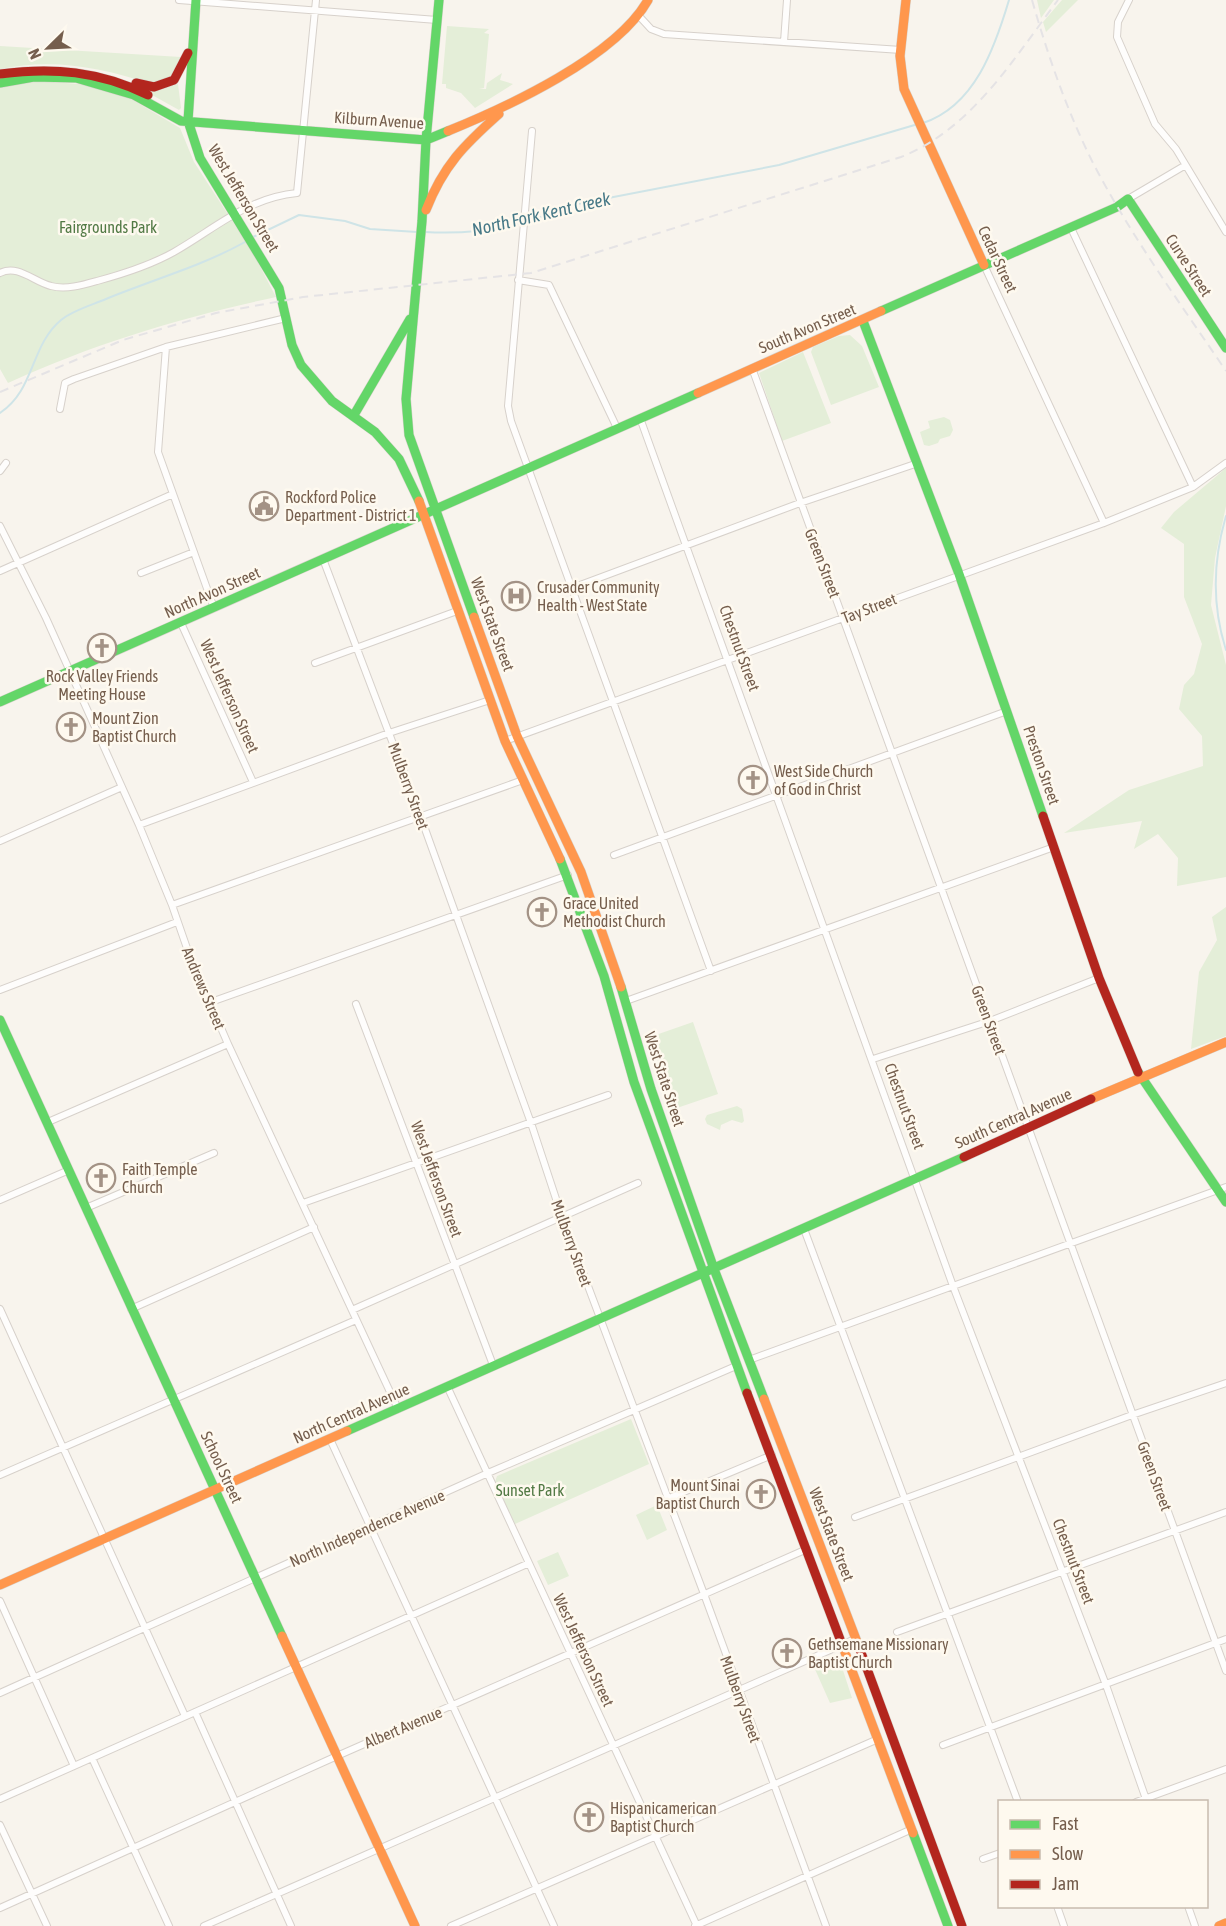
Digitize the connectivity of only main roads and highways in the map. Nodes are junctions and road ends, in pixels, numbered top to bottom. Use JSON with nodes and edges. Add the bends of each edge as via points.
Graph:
{"nodes":[{"id":1,"x":439,"y":0,"type":"edge"},
{"id":2,"x":648,"y":0,"type":"edge"},
{"id":3,"x":906,"y":0,"type":"edge"},
{"id":4,"x":195,"y":1,"type":"edge"},
{"id":5,"x":193,"y":42,"type":"junction"},
{"id":6,"x":0,"y":74,"type":"edge"},
{"id":7,"x":109,"y":76,"type":"junction"},
{"id":8,"x":0,"y":83,"type":"edge"},
{"id":9,"x":507,"y":107,"type":"junction"},
{"id":10,"x":188,"y":121,"type":"junction"},
{"id":11,"x":426,"y":140,"type":"junction"},
{"id":12,"x":1128,"y":198,"type":"joint"},
{"id":13,"x":421,"y":226,"type":"junction"},
{"id":14,"x":984,"y":265,"type":"junction"},
{"id":15,"x":413,"y":313,"type":"junction"},
{"id":16,"x":287,"y":318,"type":"joint"},
{"id":17,"x":863,"y":321,"type":"junction"},
{"id":18,"x":1226,"y":348,"type":"edge"},
{"id":19,"x":354,"y":415,"type":"junction"},
{"id":20,"x":436,"y":508,"type":"junction"},
{"id":21,"x":424,"y":513,"type":"junction"},
{"id":22,"x":0,"y":702,"type":"edge"},
{"id":23,"x":0,"y":1020,"type":"edge"},
{"id":24,"x":1226,"y":1042,"type":"edge"},
{"id":25,"x":1144,"y":1078,"type":"junction"},
{"id":26,"x":1222,"y":1189,"type":"edge"},
{"id":27,"x":1226,"y":1202,"type":"edge"},
{"id":28,"x":714,"y":1269,"type":"junction"},
{"id":29,"x":702,"y":1274,"type":"junction"},
{"id":30,"x":216,"y":1491,"type":"junction"},
{"id":31,"x":0,"y":1586,"type":"edge"},
{"id":32,"x":1226,"y":1923,"type":"edge"},
{"id":33,"x":415,"y":1926,"type":"edge"},
{"id":34,"x":948,"y":1926,"type":"edge"},
{"id":35,"x":962,"y":1926,"type":"edge"},
{"id":36,"x":1219,"y":1926,"type":"edge"}],
"edges":[{"from":1,"to":11,"type":"main road","name":"West State Street"},
{"from":2,"to":9,"type":"main road","name":"Kilburn Avenue","via":[[639,16],[607,46]]},
{"from":3,"to":14,"type":"main road","name":"Cedar Street","via":[[901,79]]},
{"from":4,"to":5,"type":"main road","name":"West Jefferson Street"},
{"from":5,"to":7,"type":"main road","via":[[181,71],[163,86]]},
{"from":5,"to":10,"type":"main road","name":"West Jefferson Street"},
{"from":6,"to":7,"type":"main road","name":"Kilburn Avenue","via":[[50,68]]},
{"from":7,"to":10,"type":"main road","name":"Kilburn Avenue"},
{"from":8,"to":10,"type":"main road","name":"Kilburn Avenue","via":[[59,76],[97,82]]},
{"from":9,"to":11,"type":"main road","name":"Kilburn Avenue"},
{"from":9,"to":13,"type":"main road","via":[[448,161],[437,179]]},
{"from":10,"to":11,"type":"main road","name":"Kilburn Avenue"},
{"from":10,"to":16,"type":"main road","name":"West Jefferson Street","via":[[200,158],[257,249],[283,300]]},
{"from":11,"to":13,"type":"main road","name":"West State Street"},
{"from":12,"to":14,"type":"main road","name":"South Avon Street","via":[[1118,207]]},
{"from":12,"to":18,"type":"main road","name":"Curve Street"},
{"from":13,"to":15,"type":"main road","name":"West State Street"},
{"from":14,"to":17,"type":"main road","name":"South Avon Street"},
{"from":15,"to":19,"type":"main road"},
{"from":15,"to":20,"type":"main road","name":"West State Street","via":[[405,419]]},
{"from":16,"to":19,"type":"main road","name":"West State Street","via":[[301,365],[332,400]]},
{"from":17,"to":20,"type":"main road","name":"South Avon Street"},
{"from":17,"to":25,"type":"main road","name":"Preston Street","via":[[959,574],[1099,978],[1136,1069]]},
{"from":19,"to":21,"type":"main road","name":"West State Street","via":[[399,459]]},
{"from":20,"to":21,"type":"main road","name":"North Avon Street"},
{"from":20,"to":28,"type":"main road","name":"West State Street","via":[[518,736],[581,872]]},
{"from":21,"to":22,"type":"main road","name":"North Avon Street"},
{"from":21,"to":29,"type":"main road","name":"West State Street","via":[[505,741],[568,875],[604,976],[634,1082]]},
{"from":23,"to":30,"type":"main road","name":"School Street"},
{"from":24,"to":25,"type":"main road","name":"South Central Avenue"},
{"from":25,"to":26,"type":"main road","name":"Preston Street"},
{"from":25,"to":28,"type":"main road","name":"South Central Avenue","via":[[1026,1126],[916,1180]]},
{"from":26,"to":27,"type":"main road","name":"Preston Street"},
{"from":28,"to":29,"type":"main road","name":"North Central Avenue"},
{"from":28,"to":35,"type":"main road","name":"West State Street"},
{"from":29,"to":30,"type":"main road","name":"North Central Avenue"},
{"from":29,"to":34,"type":"main road","name":"West State Street"},
{"from":30,"to":31,"type":"main road","name":"North Central Avenue"},
{"from":30,"to":33,"type":"main road","name":"School Street"},
{"from":32,"to":36,"type":"main road"}]}
